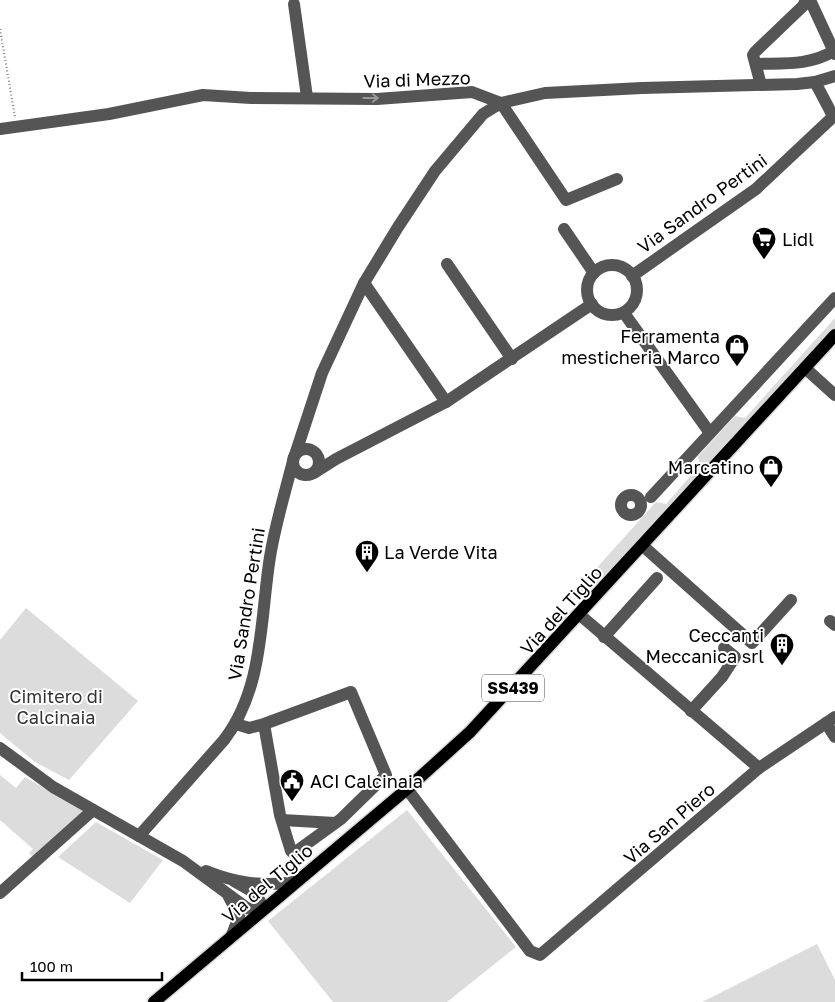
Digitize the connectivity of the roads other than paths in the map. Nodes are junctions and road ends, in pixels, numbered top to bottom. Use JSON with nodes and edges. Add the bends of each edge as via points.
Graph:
{"nodes":[{"id":1,"x":806,"y":0,"type":"edge"},
{"id":2,"x":810,"y":0,"type":"edge"},
{"id":3,"x":294,"y":4,"type":"dead end"},
{"id":4,"x":834,"y":53,"type":"edge"},
{"id":5,"x":756,"y":64,"type":"junction"},
{"id":6,"x":835,"y":76,"type":"edge"},
{"id":7,"x":815,"y":82,"type":"junction"},
{"id":8,"x":761,"y":85,"type":"junction"},
{"id":9,"x":307,"y":97,"type":"junction"},
{"id":10,"x":500,"y":103,"type":"junction"},
{"id":11,"x":834,"y":116,"type":"edge"},
{"id":12,"x":0,"y":129,"type":"edge"},
{"id":13,"x":617,"y":179,"type":"dead end"},
{"id":14,"x":564,"y":229,"type":"dead end"},
{"id":15,"x":448,"y":264,"type":"dead end"},
{"id":16,"x":594,"y":273,"type":"junction"},
{"id":17,"x":632,"y":276,"type":"junction"},
{"id":18,"x":364,"y":283,"type":"junction"},
{"id":19,"x":835,"y":298,"type":"edge"},
{"id":20,"x":592,"y":304,"type":"junction"},
{"id":21,"x":624,"y":313,"type":"junction"},
{"id":22,"x":835,"y":335,"type":"edge"},
{"id":23,"x":512,"y":359,"type":"junction"},
{"id":24,"x":805,"y":368,"type":"junction"},
{"id":25,"x":835,"y":395,"type":"edge"},
{"id":26,"x":446,"y":402,"type":"junction"},
{"id":27,"x":302,"y":432,"type":"junction"},
{"id":28,"x":710,"y":433,"type":"junction"},
{"id":29,"x":314,"y":451,"type":"junction"},
{"id":30,"x":294,"y":458,"type":"junction"},
{"id":31,"x":336,"y":458,"type":"junction"},
{"id":32,"x":311,"y":474,"type":"junction"},
{"id":33,"x":286,"y":490,"type":"junction"},
{"id":34,"x":650,"y":497,"type":"junction"},
{"id":35,"x":637,"y":498,"type":"junction"},
{"id":36,"x":639,"y":511,"type":"junction"},
{"id":37,"x":643,"y":546,"type":"junction"},
{"id":38,"x":657,"y":578,"type":"dead end"},
{"id":39,"x":791,"y":600,"type":"dead end"},
{"id":40,"x":580,"y":615,"type":"junction"},
{"id":41,"x":604,"y":637,"type":"junction"},
{"id":42,"x":724,"y":648,"type":"dead end"},
{"id":43,"x":691,"y":711,"type":"junction"},
{"id":44,"x":830,"y":720,"type":"edge"},
{"id":45,"x":236,"y":724,"type":"junction"},
{"id":46,"x":264,"y":724,"type":"junction"},
{"id":47,"x":835,"y":736,"type":"edge"},
{"id":48,"x":0,"y":748,"type":"edge"},
{"id":49,"x":759,"y":768,"type":"junction"},
{"id":50,"x":407,"y":789,"type":"junction"},
{"id":51,"x":93,"y":810,"type":"junction"},
{"id":52,"x":346,"y":813,"type":"junction"},
{"id":53,"x":282,"y":820,"type":"junction"},
{"id":54,"x":335,"y":823,"type":"junction"},
{"id":55,"x":360,"y":828,"type":"junction"},
{"id":56,"x":139,"y":836,"type":"junction"},
{"id":57,"x":183,"y":861,"type":"junction"},
{"id":58,"x":234,"y":881,"type":"junction"},
{"id":59,"x":295,"y":882,"type":"junction"},
{"id":60,"x":223,"y":889,"type":"junction"},
{"id":61,"x":0,"y":893,"type":"edge"},
{"id":62,"x":263,"y":910,"type":"junction"},
{"id":63,"x":232,"y":935,"type":"junction"},
{"id":64,"x":154,"y":1002,"type":"edge"}],
"edges":[{"from":1,"to":5,"type":"street","via":[[755,52]]},
{"from":2,"to":4,"type":"street"},
{"from":3,"to":9,"type":"street"},
{"from":4,"to":5,"type":"street","via":[[792,64]]},
{"from":5,"to":8,"type":"street"},
{"from":6,"to":7,"type":"street"},
{"from":7,"to":8,"type":"street"},
{"from":7,"to":11,"type":"street"},
{"from":8,"to":10,"type":"street","via":[[545,93]]},
{"from":9,"to":10,"type":"street","name":"Via di Mezzo","one_way":true,"via":[[422,97],[472,92]]},
{"from":9,"to":12,"type":"street","name":"Via di Mezzo","via":[[203,95],[110,114]]},
{"from":10,"to":13,"type":"street","via":[[566,200]]},
{"from":10,"to":18,"type":"street","name":"Via Sandro Pertini","via":[[475,121],[435,172]]},
{"from":11,"to":17,"type":"street","name":"Via Sandro Pertini","via":[[756,189]]},
{"from":14,"to":16,"type":"street"},
{"from":15,"to":23,"type":"street"},
{"from":16,"to":17,"type":"street","name":"Via Sandro Pertini","via":[[612,266],[625,269]]},
{"from":16,"to":20,"type":"street","via":[[588,288]]},
{"from":17,"to":21,"type":"street","name":"Via Sandro Pertini","via":[[637,294],[632,306]]},
{"from":18,"to":26,"type":"street"},
{"from":18,"to":27,"type":"street","name":"Via Sandro Pertini","via":[[322,373]]},
{"from":19,"to":28,"type":"street"},
{"from":20,"to":21,"type":"street","via":[[598,311],[609,315]]},
{"from":20,"to":23,"type":"street"},
{"from":21,"to":28,"type":"street"},
{"from":22,"to":24,"type":"main road","name":"Via del Tiglio","number":"SS439"},
{"from":23,"to":26,"type":"street"},
{"from":24,"to":25,"type":"street"},
{"from":24,"to":37,"type":"main road","name":"Via del Tiglio","number":"SS439"},
{"from":26,"to":31,"type":"street"},
{"from":27,"to":29,"type":"street","via":[[305,444]]},
{"from":27,"to":30,"type":"street","name":"Via Sandro Pertini"},
{"from":28,"to":34,"type":"street"},
{"from":29,"to":30,"type":"street","via":[[302,449]]},
{"from":29,"to":31,"type":"street","via":[[326,458]]},
{"from":29,"to":32,"type":"street","via":[[320,465]]},
{"from":30,"to":32,"type":"street","via":[[297,472]]},
{"from":30,"to":33,"type":"street","name":"Via Sandro Pertini"},
{"from":31,"to":32,"type":"street"},
{"from":32,"to":33,"type":"street"},
{"from":33,"to":45,"type":"street","name":"Via Sandro Pertini","via":[[270,558],[255,673]]},
{"from":34,"to":35,"type":"street"},
{"from":34,"to":36,"type":"street"},
{"from":35,"to":36,"type":"street"},
{"from":35,"to":36,"type":"street","via":[[627,496],[621,506],[628,515]]},
{"from":37,"to":39,"type":"street","via":[[752,643]]},
{"from":37,"to":40,"type":"main road","name":"Via del Tiglio","number":"SS439"},
{"from":38,"to":41,"type":"street"},
{"from":40,"to":41,"type":"street"},
{"from":40,"to":50,"type":"main road","name":"Via del Tiglio","number":"SS439","via":[[470,732]]},
{"from":41,"to":43,"type":"street"},
{"from":42,"to":43,"type":"street","via":[[734,657],[722,677]]},
{"from":43,"to":49,"type":"street"},
{"from":44,"to":47,"type":"street"},
{"from":44,"to":49,"type":"street","name":"Via San Piero"},
{"from":45,"to":46,"type":"street","via":[[253,728]]},
{"from":45,"to":56,"type":"street","name":"Via Sandro Pertini"},
{"from":46,"to":52,"type":"street","via":[[351,692],[386,775]]},
{"from":46,"to":53,"type":"street"},
{"from":48,"to":51,"type":"street","via":[[29,771]]},
{"from":49,"to":50,"type":"street","name":"Via San Piero","via":[[540,955],[530,951]]},
{"from":50,"to":55,"type":"main road","name":"Via del Tiglio","number":"SS439"},
{"from":51,"to":56,"type":"street"},
{"from":51,"to":61,"type":"street"},
{"from":52,"to":54,"type":"street"},
{"from":52,"to":55,"type":"street"},
{"from":53,"to":54,"type":"street"},
{"from":53,"to":54,"type":"street","via":[[294,853]]},
{"from":55,"to":59,"type":"main road","name":"Via del Tiglio","number":"SS439"},
{"from":56,"to":57,"type":"street"},
{"from":57,"to":58,"type":"street"},
{"from":57,"to":60,"type":"street"},
{"from":58,"to":59,"type":"street","via":[[261,885]]},
{"from":58,"to":62,"type":"street","via":[[257,894]]},
{"from":59,"to":62,"type":"main road","name":"Via del Tiglio","number":"SS439"},
{"from":60,"to":62,"type":"street","via":[[247,908]]},
{"from":60,"to":63,"type":"street","via":[[239,916]]},
{"from":62,"to":63,"type":"main road","name":"Via del Tiglio","number":"SS439"},
{"from":63,"to":64,"type":"main road","name":"Via del Tiglio","number":"SS439"}]}
